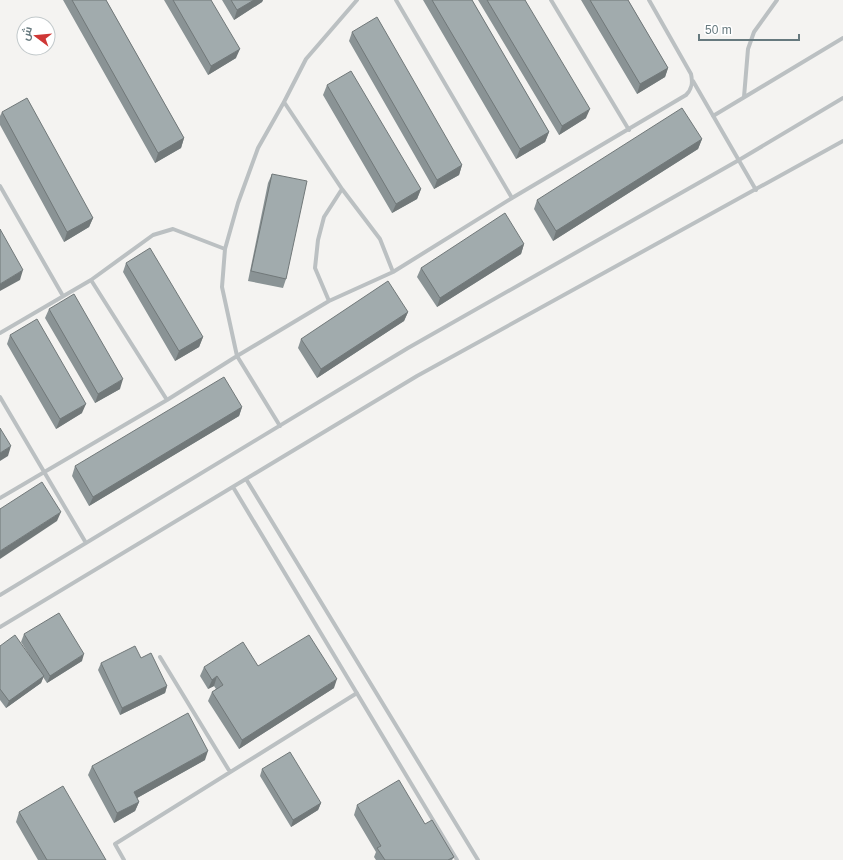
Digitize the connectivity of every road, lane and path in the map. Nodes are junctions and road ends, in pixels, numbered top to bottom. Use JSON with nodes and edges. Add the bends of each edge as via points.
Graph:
{"nodes":[{"id":1,"x":357,"y":0,"type":"edge"},
{"id":2,"x":396,"y":0,"type":"edge"},
{"id":3,"x":551,"y":0,"type":"edge"},
{"id":4,"x":649,"y":0,"type":"edge"},
{"id":5,"x":777,"y":0,"type":"edge"},
{"id":6,"x":843,"y":38,"type":"edge"},
{"id":7,"x":693,"y":81,"type":"junction"},
{"id":8,"x":744,"y":98,"type":"junction"},
{"id":9,"x":843,"y":98,"type":"edge"},
{"id":10,"x":284,"y":102,"type":"junction"},
{"id":11,"x":713,"y":116,"type":"junction"},
{"id":12,"x":629,"y":130,"type":"junction"},
{"id":13,"x":843,"y":141,"type":"edge"},
{"id":14,"x":739,"y":160,"type":"junction"},
{"id":15,"x":0,"y":186,"type":"edge"},
{"id":16,"x":342,"y":189,"type":"junction"},
{"id":17,"x":756,"y":190,"type":"junction"},
{"id":18,"x":512,"y":198,"type":"junction"},
{"id":19,"x":225,"y":249,"type":"junction"},
{"id":20,"x":393,"y":272,"type":"junction"},
{"id":21,"x":91,"y":280,"type":"junction"},
{"id":22,"x":63,"y":296,"type":"junction"},
{"id":23,"x":329,"y":301,"type":"junction"},
{"id":24,"x":0,"y":333,"type":"edge"},
{"id":25,"x":237,"y":356,"type":"junction"},
{"id":26,"x":0,"y":397,"type":"edge"},
{"id":27,"x":167,"y":400,"type":"junction"},
{"id":28,"x":280,"y":426,"type":"junction"},
{"id":29,"x":44,"y":472,"type":"junction"},
{"id":30,"x":246,"y":479,"type":"junction"},
{"id":31,"x":234,"y":487,"type":"junction"},
{"id":32,"x":0,"y":498,"type":"edge"},
{"id":33,"x":86,"y":543,"type":"junction"},
{"id":34,"x":0,"y":595,"type":"edge"},
{"id":35,"x":0,"y":627,"type":"edge"},
{"id":36,"x":160,"y":657,"type":"dead end"},
{"id":37,"x":357,"y":693,"type":"junction"},
{"id":38,"x":230,"y":772,"type":"junction"},
{"id":39,"x":124,"y":860,"type":"edge"},
{"id":40,"x":457,"y":860,"type":"edge"},
{"id":41,"x":478,"y":860,"type":"edge"}],
"edges":[{"from":1,"to":10,"type":"street","via":[[306,59]]},
{"from":2,"to":18,"type":"street"},
{"from":3,"to":12,"type":"street"},
{"from":4,"to":7,"type":"street","via":[[692,74]]},
{"from":5,"to":8,"type":"street","via":[[754,32],[748,49]]},
{"from":6,"to":8,"type":"street"},
{"from":7,"to":11,"type":"street"},
{"from":7,"to":12,"type":"street","via":[[686,95]]},
{"from":8,"to":11,"type":"street"},
{"from":9,"to":14,"type":"street"},
{"from":10,"to":16,"type":"street"},
{"from":10,"to":19,"type":"street","via":[[258,148]]},
{"from":11,"to":14,"type":"street"},
{"from":12,"to":18,"type":"street"},
{"from":13,"to":17,"type":"street"},
{"from":14,"to":17,"type":"street"},
{"from":14,"to":28,"type":"street","via":[[408,348]]},
{"from":15,"to":22,"type":"street"},
{"from":16,"to":20,"type":"street","via":[[380,239]]},
{"from":16,"to":23,"type":"street","via":[[324,217],[318,240],[315,268]]},
{"from":17,"to":30,"type":"street","via":[[417,376]]},
{"from":18,"to":20,"type":"street"},
{"from":19,"to":21,"type":"street","via":[[173,229],[153,235]]},
{"from":19,"to":25,"type":"street","via":[[222,287]]},
{"from":20,"to":23,"type":"street"},
{"from":21,"to":22,"type":"street"},
{"from":21,"to":27,"type":"street"},
{"from":22,"to":24,"type":"street"},
{"from":23,"to":25,"type":"street"},
{"from":25,"to":27,"type":"street"},
{"from":25,"to":28,"type":"street"},
{"from":26,"to":29,"type":"street"},
{"from":27,"to":29,"type":"street"},
{"from":28,"to":33,"type":"street"},
{"from":29,"to":32,"type":"street"},
{"from":29,"to":33,"type":"street"},
{"from":30,"to":31,"type":"street"},
{"from":30,"to":41,"type":"street"},
{"from":31,"to":35,"type":"street"},
{"from":31,"to":37,"type":"street"},
{"from":33,"to":34,"type":"street"},
{"from":36,"to":38,"type":"street"},
{"from":37,"to":38,"type":"street"},
{"from":37,"to":40,"type":"street"},
{"from":38,"to":39,"type":"street","via":[[115,844]]}]}
